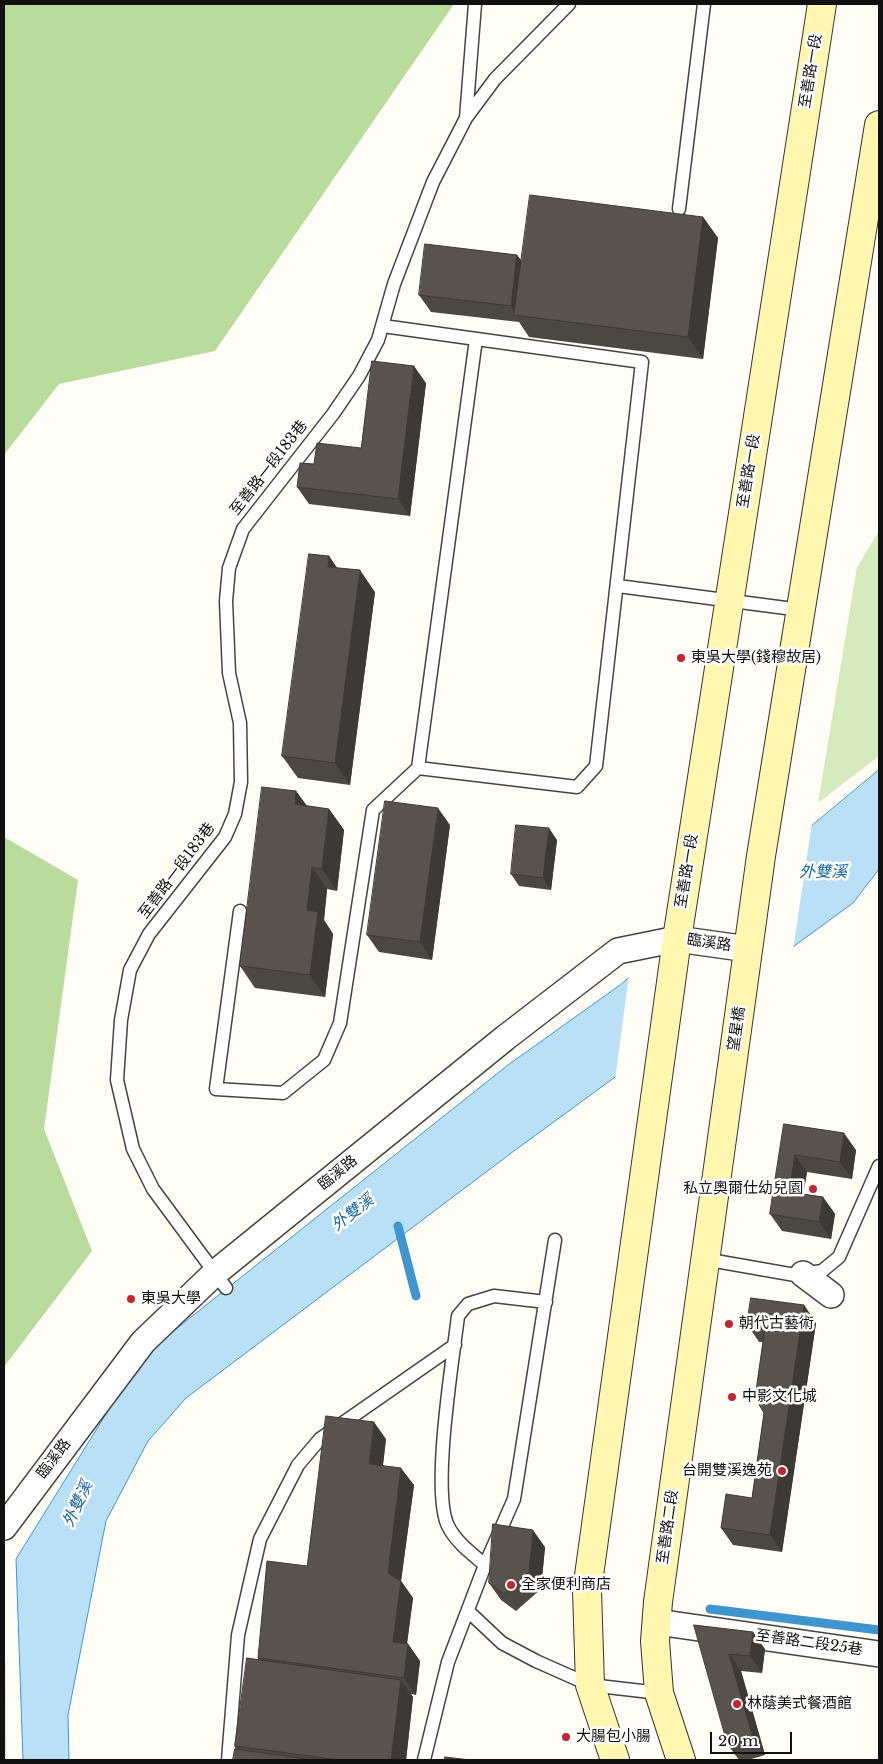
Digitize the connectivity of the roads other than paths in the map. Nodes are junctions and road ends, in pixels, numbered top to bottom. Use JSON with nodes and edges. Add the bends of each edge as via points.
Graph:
{"nodes":[{"id":1,"x":476,"y":4,"type":"edge"},
{"id":2,"x":569,"y":4,"type":"edge"},
{"id":3,"x":704,"y":4,"type":"edge"},
{"id":4,"x":822,"y":4,"type":"edge"},
{"id":5,"x":466,"y":118,"type":"junction"},
{"id":6,"x":879,"y":125,"type":"edge"},
{"id":7,"x":679,"y":209,"type":"dead end"},
{"id":8,"x":383,"y":326,"type":"junction"},
{"id":9,"x":476,"y":339,"type":"junction"},
{"id":10,"x":618,"y":586,"type":"junction"},
{"id":11,"x":728,"y":600,"type":"junction"},
{"id":12,"x":801,"y":610,"type":"junction"},
{"id":13,"x":418,"y":768,"type":"junction"},
{"id":14,"x":240,"y":911,"type":"dead end"},
{"id":15,"x":677,"y":939,"type":"junction"},
{"id":16,"x":748,"y":949,"type":"junction"},
{"id":17,"x":879,"y":1166,"type":"edge"},
{"id":18,"x":712,"y":1202,"type":"joint"},
{"id":19,"x":555,"y":1240,"type":"dead end"},
{"id":20,"x":704,"y":1259,"type":"junction"},
{"id":21,"x":803,"y":1274,"type":"junction"},
{"id":22,"x":220,"y":1280,"type":"junction"},
{"id":23,"x":831,"y":1295,"type":"dead end"},
{"id":24,"x":546,"y":1302,"type":"junction"},
{"id":25,"x":455,"y":1345,"type":"junction"},
{"id":26,"x":4,"y":1527,"type":"edge"},
{"id":27,"x":485,"y":1565,"type":"junction"},
{"id":28,"x":468,"y":1611,"type":"junction"},
{"id":29,"x":657,"y":1622,"type":"junction"},
{"id":30,"x":877,"y":1659,"type":"edge"},
{"id":31,"x":590,"y":1685,"type":"junction"},
{"id":32,"x":659,"y":1693,"type":"junction"},
{"id":33,"x":228,"y":1760,"type":"edge"},
{"id":34,"x":424,"y":1760,"type":"edge"},
{"id":35,"x":615,"y":1760,"type":"edge"},
{"id":36,"x":681,"y":1760,"type":"edge"}],
"edges":[{"from":1,"to":5,"type":"lane"},
{"from":2,"to":5,"type":"lane","name":"至善路一段183巷","via":[[495,80]]},
{"from":3,"to":7,"type":"lane"},
{"from":4,"to":11,"type":"main road","name":"至善路一段"},
{"from":5,"to":8,"type":"lane","name":"至善路一段183巷","via":[[433,182],[394,284]]},
{"from":6,"to":12,"type":"main road"},
{"from":8,"to":9,"type":"lane"},
{"from":8,"to":22,"type":"lane","name":"至善路一段183巷","via":[[359,376],[333,414],[243,529],[229,568],[226,601],[229,673],[240,722],[241,782],[235,814],[225,837],[149,934],[130,970],[121,1020],[117,1080],[132,1149],[153,1189]]},
{"from":9,"to":10,"type":"lane","via":[[642,362]]},
{"from":9,"to":13,"type":"lane"},
{"from":10,"to":11,"type":"lane"},
{"from":10,"to":13,"type":"lane","via":[[596,766],[577,787]]},
{"from":11,"to":12,"type":"lane"},
{"from":11,"to":15,"type":"main road","name":"至善路一段"},
{"from":12,"to":16,"type":"main road","name":"望星橋"},
{"from":13,"to":14,"type":"lane","via":[[373,810],[340,1022],[324,1060],[283,1093],[216,1089]]},
{"from":15,"to":16,"type":"street","name":"臨溪路"},
{"from":15,"to":22,"type":"street","name":"臨溪路","via":[[618,951],[505,1038]]},
{"from":15,"to":31,"type":"main road","via":[[587,1590]]},
{"from":16,"to":18,"type":"main road","name":"望星橋"},
{"from":17,"to":21,"type":"lane","via":[[839,1256],[822,1271]]},
{"from":18,"to":20,"type":"main road","name":"至善路二段"},
{"from":19,"to":24,"type":"lane"},
{"from":20,"to":21,"type":"lane","via":[[795,1276]]},
{"from":20,"to":29,"type":"main road","name":"至善路二段"},
{"from":21,"to":23,"type":"street"},
{"from":22,"to":26,"type":"street","name":"臨溪路","via":[[143,1342]]},
{"from":24,"to":25,"type":"lane","via":[[494,1296],[468,1304],[458,1316]]},
{"from":24,"to":27,"type":"lane","via":[[514,1499]]},
{"from":25,"to":27,"type":"lane","via":[[444,1437],[442,1503],[447,1524],[457,1539]]},
{"from":25,"to":33,"type":"lane","via":[[320,1439],[298,1465],[260,1539],[238,1635]]},
{"from":27,"to":28,"type":"lane"},
{"from":28,"to":31,"type":"lane","via":[[502,1643]]},
{"from":28,"to":34,"type":"lane","via":[[448,1662]]},
{"from":29,"to":30,"type":"street","name":"至善路二段25巷"},
{"from":29,"to":32,"type":"main road","name":"至善路二段","via":[[655,1641]]},
{"from":31,"to":32,"type":"lane"},
{"from":31,"to":35,"type":"main road"},
{"from":32,"to":36,"type":"main road","name":"至善路二段"}]}
